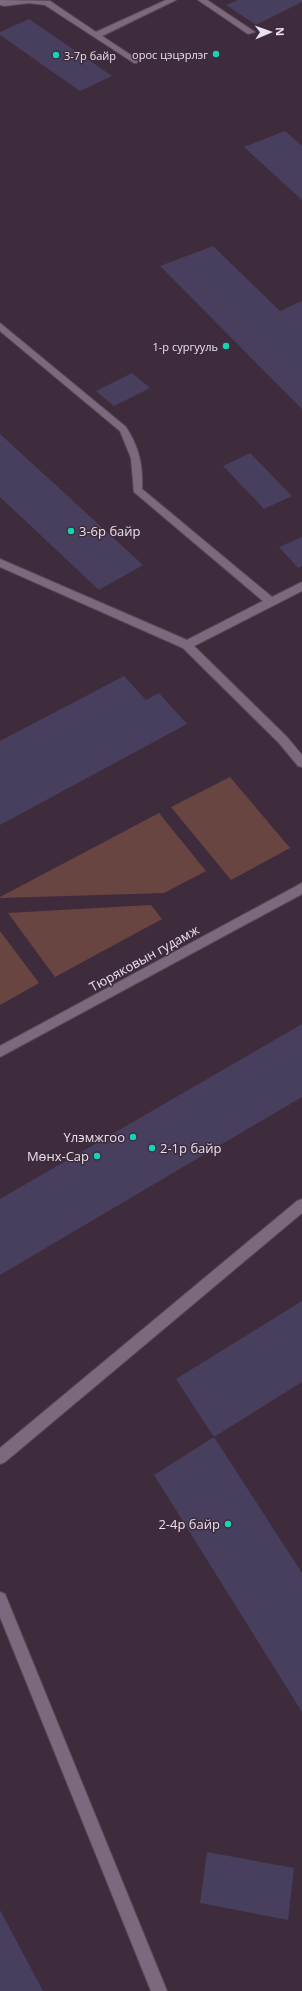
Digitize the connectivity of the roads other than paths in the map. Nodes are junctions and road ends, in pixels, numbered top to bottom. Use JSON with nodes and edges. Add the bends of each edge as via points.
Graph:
{"nodes":[{"id":1,"x":172,"y":0,"type":"edge"},
{"id":2,"x":202,"y":0,"type":"edge"},
{"id":3,"x":0,"y":1,"type":"edge"},
{"id":4,"x":251,"y":32,"type":"dead end"},
{"id":5,"x":97,"y":35,"type":"junction"},
{"id":6,"x":134,"y":61,"type":"dead end"},
{"id":7,"x":0,"y":326,"type":"edge"},
{"id":8,"x":0,"y":563,"type":"edge"},
{"id":9,"x":302,"y":586,"type":"edge"},
{"id":10,"x":270,"y":601,"type":"junction"},
{"id":11,"x":186,"y":645,"type":"junction"},
{"id":12,"x":302,"y":763,"type":"edge"},
{"id":13,"x":302,"y":888,"type":"edge"},
{"id":14,"x":0,"y":1052,"type":"edge"},
{"id":15,"x":302,"y":1205,"type":"edge"},
{"id":16,"x":0,"y":1456,"type":"edge"},
{"id":17,"x":0,"y":1599,"type":"edge"},
{"id":18,"x":159,"y":1991,"type":"edge"}],
"edges":[{"from":1,"to":5,"type":"street"},
{"from":2,"to":4,"type":"street"},
{"from":3,"to":5,"type":"street","via":[[4,4],[29,1],[47,3]]},
{"from":5,"to":6,"type":"street"},
{"from":7,"to":10,"type":"street","via":[[123,430],[134,447],[138,471],[137,490]]},
{"from":8,"to":11,"type":"street"},
{"from":9,"to":10,"type":"street"},
{"from":10,"to":11,"type":"street"},
{"from":11,"to":12,"type":"street","via":[[283,740]]},
{"from":13,"to":14,"type":"street","name":"Тюряковын гудамж"},
{"from":15,"to":16,"type":"street"},
{"from":17,"to":18,"type":"street"}]}
